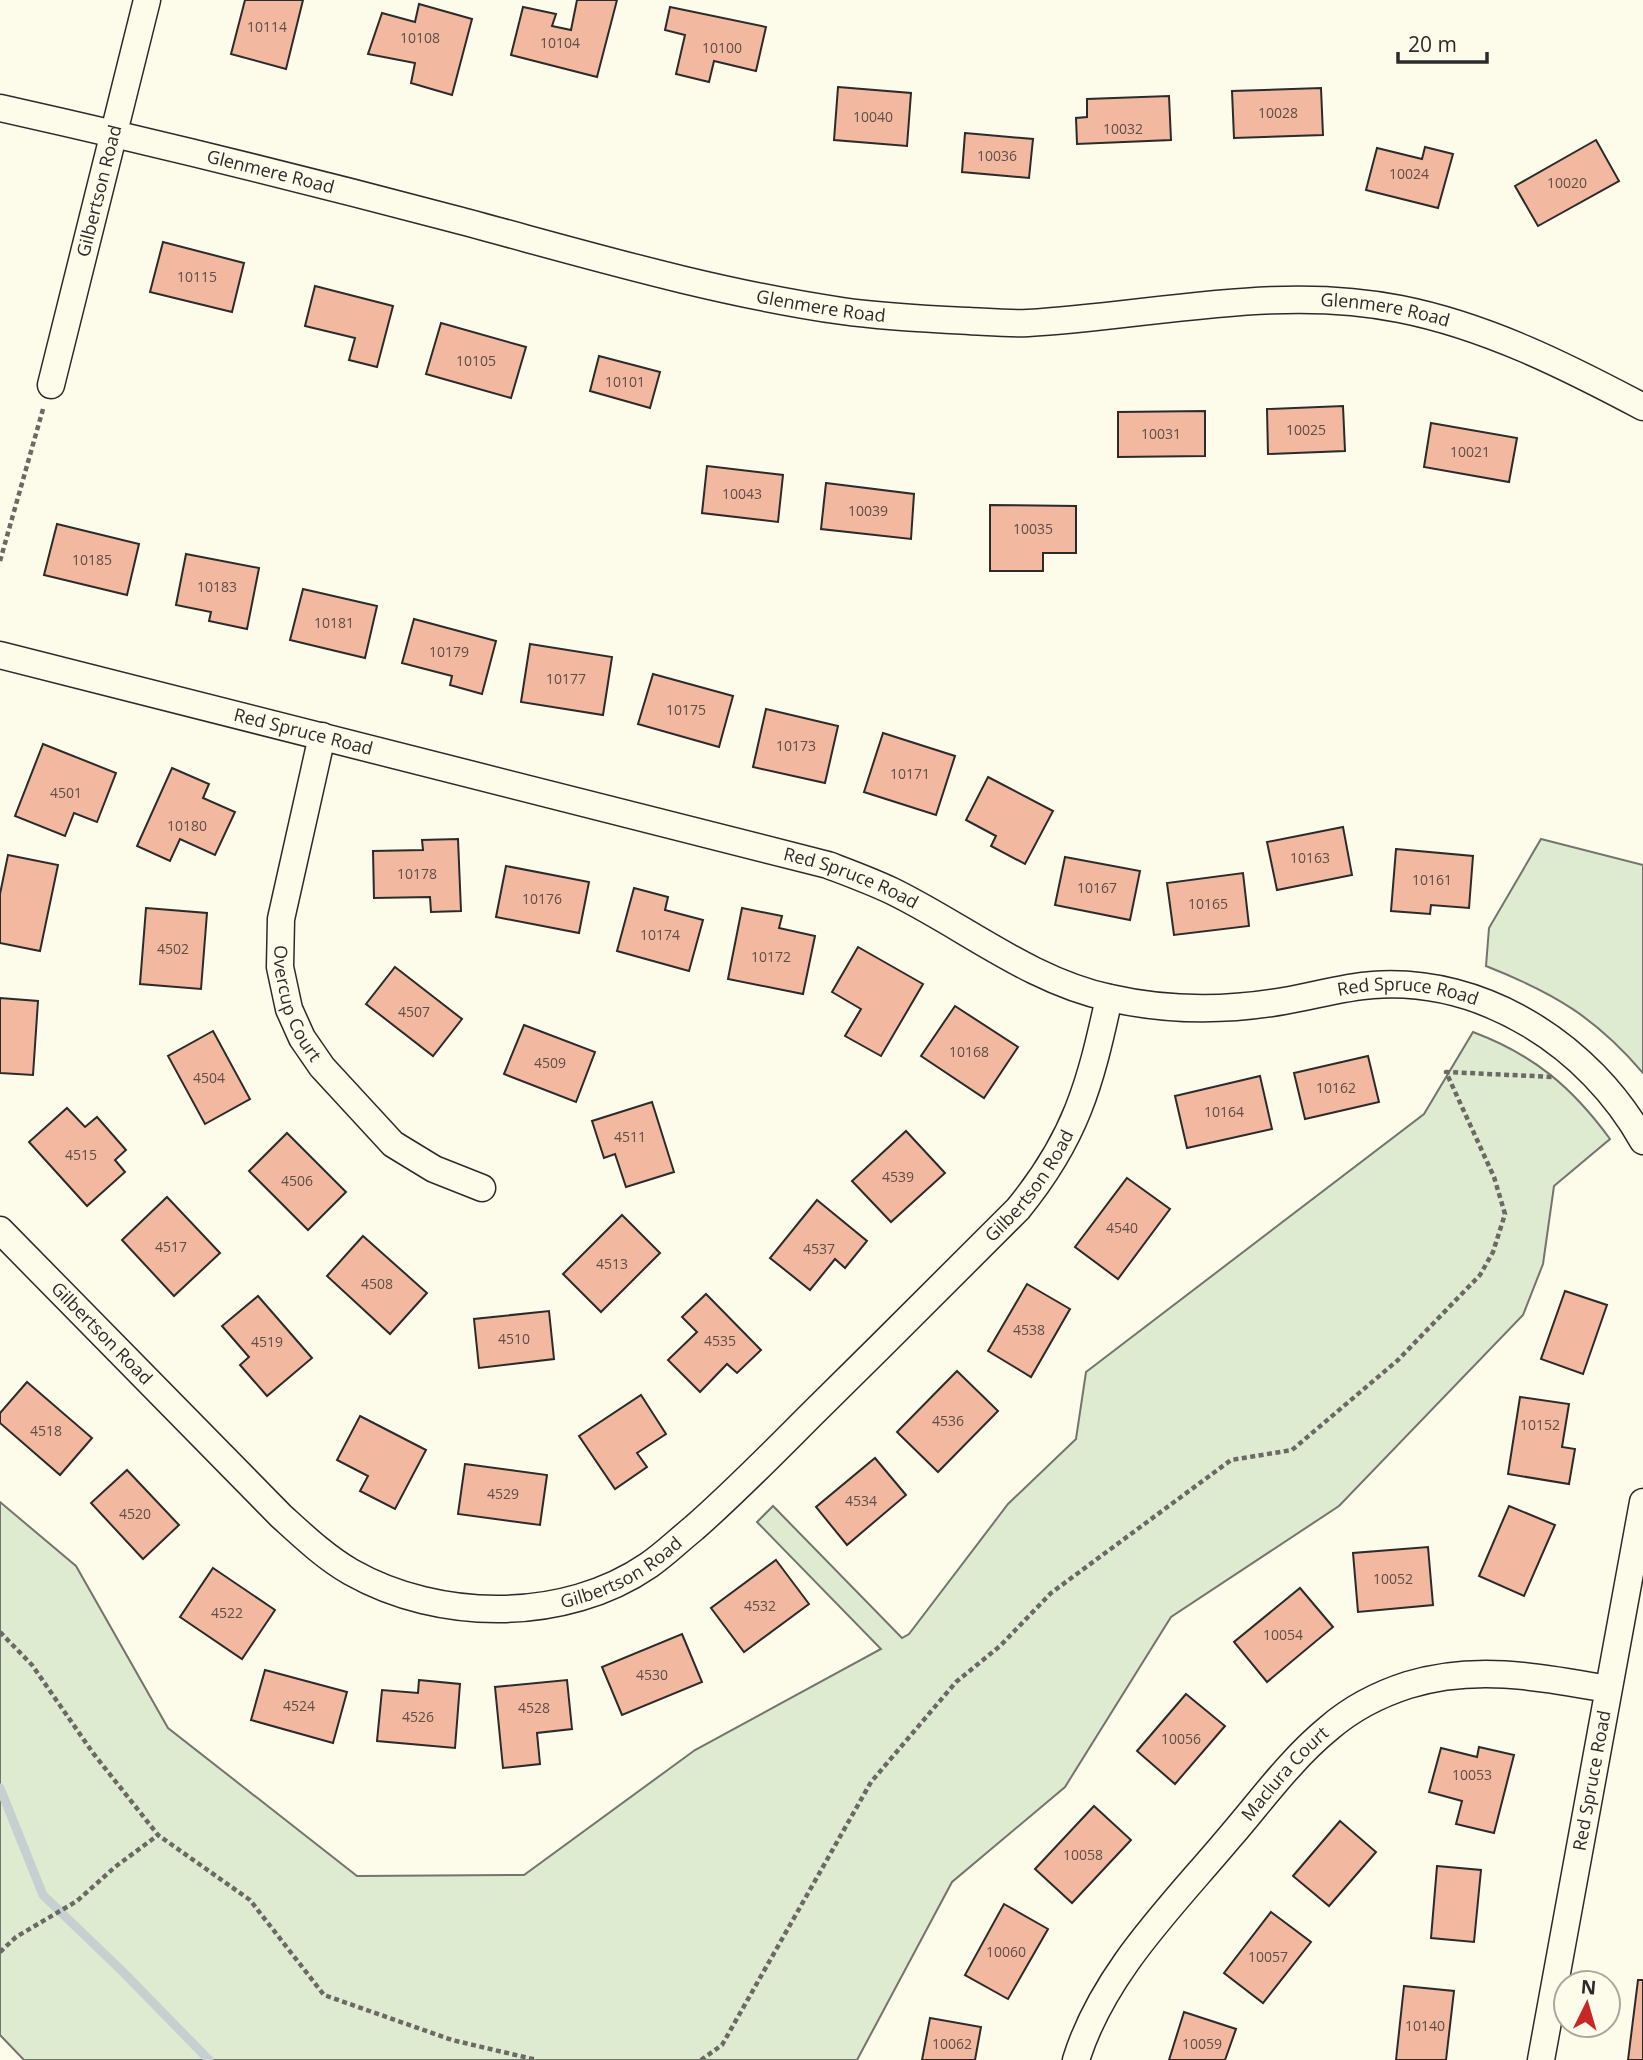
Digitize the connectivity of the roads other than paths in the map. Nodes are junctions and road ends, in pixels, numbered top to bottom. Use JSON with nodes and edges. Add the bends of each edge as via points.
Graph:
{"nodes":[{"id":1,"x":148,"y":0,"type":"edge"},
{"id":2,"x":0,"y":108,"type":"edge"},
{"id":3,"x":115,"y":134,"type":"junction"},
{"id":4,"x":51,"y":385,"type":"dead end"},
{"id":5,"x":1643,"y":407,"type":"edge"},
{"id":6,"x":0,"y":655,"type":"edge"},
{"id":7,"x":322,"y":736,"type":"junction"},
{"id":8,"x":1109,"y":998,"type":"junction"},
{"id":9,"x":1643,"y":1141,"type":"edge"},
{"id":10,"x":482,"y":1188,"type":"dead end"},
{"id":11,"x":0,"y":1230,"type":"edge"},
{"id":12,"x":1643,"y":1502,"type":"edge"},
{"id":13,"x":1608,"y":1689,"type":"junction"},
{"id":14,"x":1076,"y":2060,"type":"edge"},
{"id":15,"x":1541,"y":2060,"type":"edge"}],
"edges":[{"from":1,"to":3,"type":"street","name":"Gilbertson Road"},
{"from":2,"to":3,"type":"street","name":"Glenmere Road"},
{"from":3,"to":4,"type":"street","name":"Gilbertson Road"},
{"from":3,"to":5,"type":"street","name":"Glenmere Road","via":[[704,286],[843,311],[1024,324],[1280,300],[1398,308],[1458,323],[1526,349]]},
{"from":6,"to":7,"type":"street","name":"Red Spruce Road"},
{"from":7,"to":8,"type":"street","name":"Red Spruce Road","via":[[828,865],[891,890],[1014,960]]},
{"from":7,"to":10,"type":"street","name":"Overcup Court","via":[[281,919],[280,967],[289,1009],[322,1067],[393,1144],[434,1169]]},
{"from":8,"to":9,"type":"street","name":"Red Spruce Road","via":[[1174,1008],[1231,1008],[1364,986],[1402,985],[1469,997],[1531,1024],[1573,1054],[1630,1116]]},
{"from":8,"to":11,"type":"street","name":"Gilbertson Road","via":[[1079,1112],[1038,1185],[1018,1209],[730,1496],[660,1557],[619,1582],[553,1603],[457,1607],[395,1592],[351,1572],[281,1516]]},
{"from":12,"to":13,"type":"street","name":"Red Spruce Road"},
{"from":13,"to":14,"type":"street","name":"Maclura Court","via":[[1483,1672],[1408,1685],[1347,1714],[1304,1751],[1134,1951],[1100,2005]]},
{"from":13,"to":15,"type":"street","name":"Red Spruce Road"}]}
